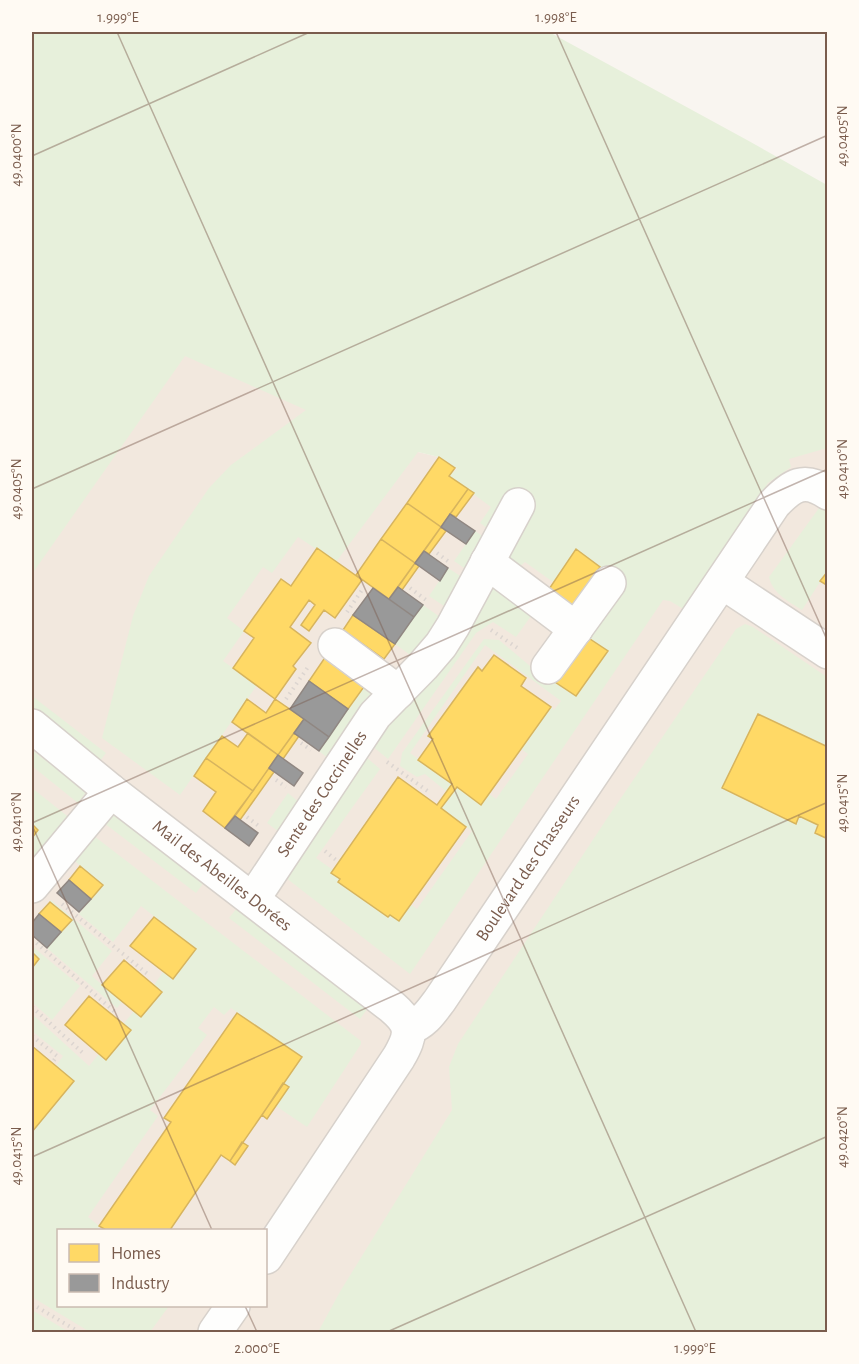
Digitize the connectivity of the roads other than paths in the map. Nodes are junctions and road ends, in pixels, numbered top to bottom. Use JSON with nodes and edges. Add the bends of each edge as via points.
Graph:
{"nodes":[{"id":1,"x":813,"y":488,"type":"edge"},
{"id":2,"x":518,"y":505,"type":"dead end"},
{"id":3,"x":487,"y":562,"type":"junction"},
{"id":4,"x":722,"y":582,"type":"junction"},
{"id":5,"x":609,"y":583,"type":"dead end"},
{"id":6,"x":576,"y":629,"type":"junction"},
{"id":7,"x":335,"y":645,"type":"dead end"},
{"id":8,"x":828,"y":652,"type":"edge"},
{"id":9,"x":548,"y":667,"type":"road end"},
{"id":10,"x":398,"y":692,"type":"junction"},
{"id":11,"x":32,"y":726,"type":"edge"},
{"id":12,"x":111,"y":790,"type":"junction"},
{"id":13,"x":34,"y":884,"type":"edge"},
{"id":14,"x":253,"y":899,"type":"junction"},
{"id":15,"x":409,"y":1028,"type":"junction"},
{"id":16,"x":267,"y":1255,"type":"edge"},
{"id":17,"x":232,"y":1307,"type":"edge"},
{"id":18,"x":216,"y":1332,"type":"edge"}],
"edges":[{"from":1,"to":4,"type":"street","name":"Boulevard des Chasseurs","via":[[788,490],[774,504]]},
{"from":2,"to":3,"type":"street","name":"Sente des Coccinelles"},
{"from":3,"to":6,"type":"street"},
{"from":3,"to":10,"type":"street","name":"Sente des Coccinelles","via":[[441,645]]},
{"from":4,"to":8,"type":"street"},
{"from":4,"to":15,"type":"street","name":"Boulevard des Chasseurs","via":[[440,1000],[426,1019]]},
{"from":5,"to":6,"type":"street"},
{"from":6,"to":9,"type":"street"},
{"from":7,"to":10,"type":"street"},
{"from":10,"to":14,"type":"street","name":"Sente des Coccinelles","via":[[375,715]]},
{"from":11,"to":12,"type":"street","name":"Mail des Abeilles Dorées"},
{"from":12,"to":13,"type":"street"},
{"from":12,"to":14,"type":"street","name":"Mail des Abeilles Dorées"},
{"from":14,"to":15,"type":"street","name":"Mail des Abeilles Dorées","via":[[392,1007]]},
{"from":15,"to":16,"type":"street","via":[[399,1057]]},
{"from":17,"to":18,"type":"street"}]}
